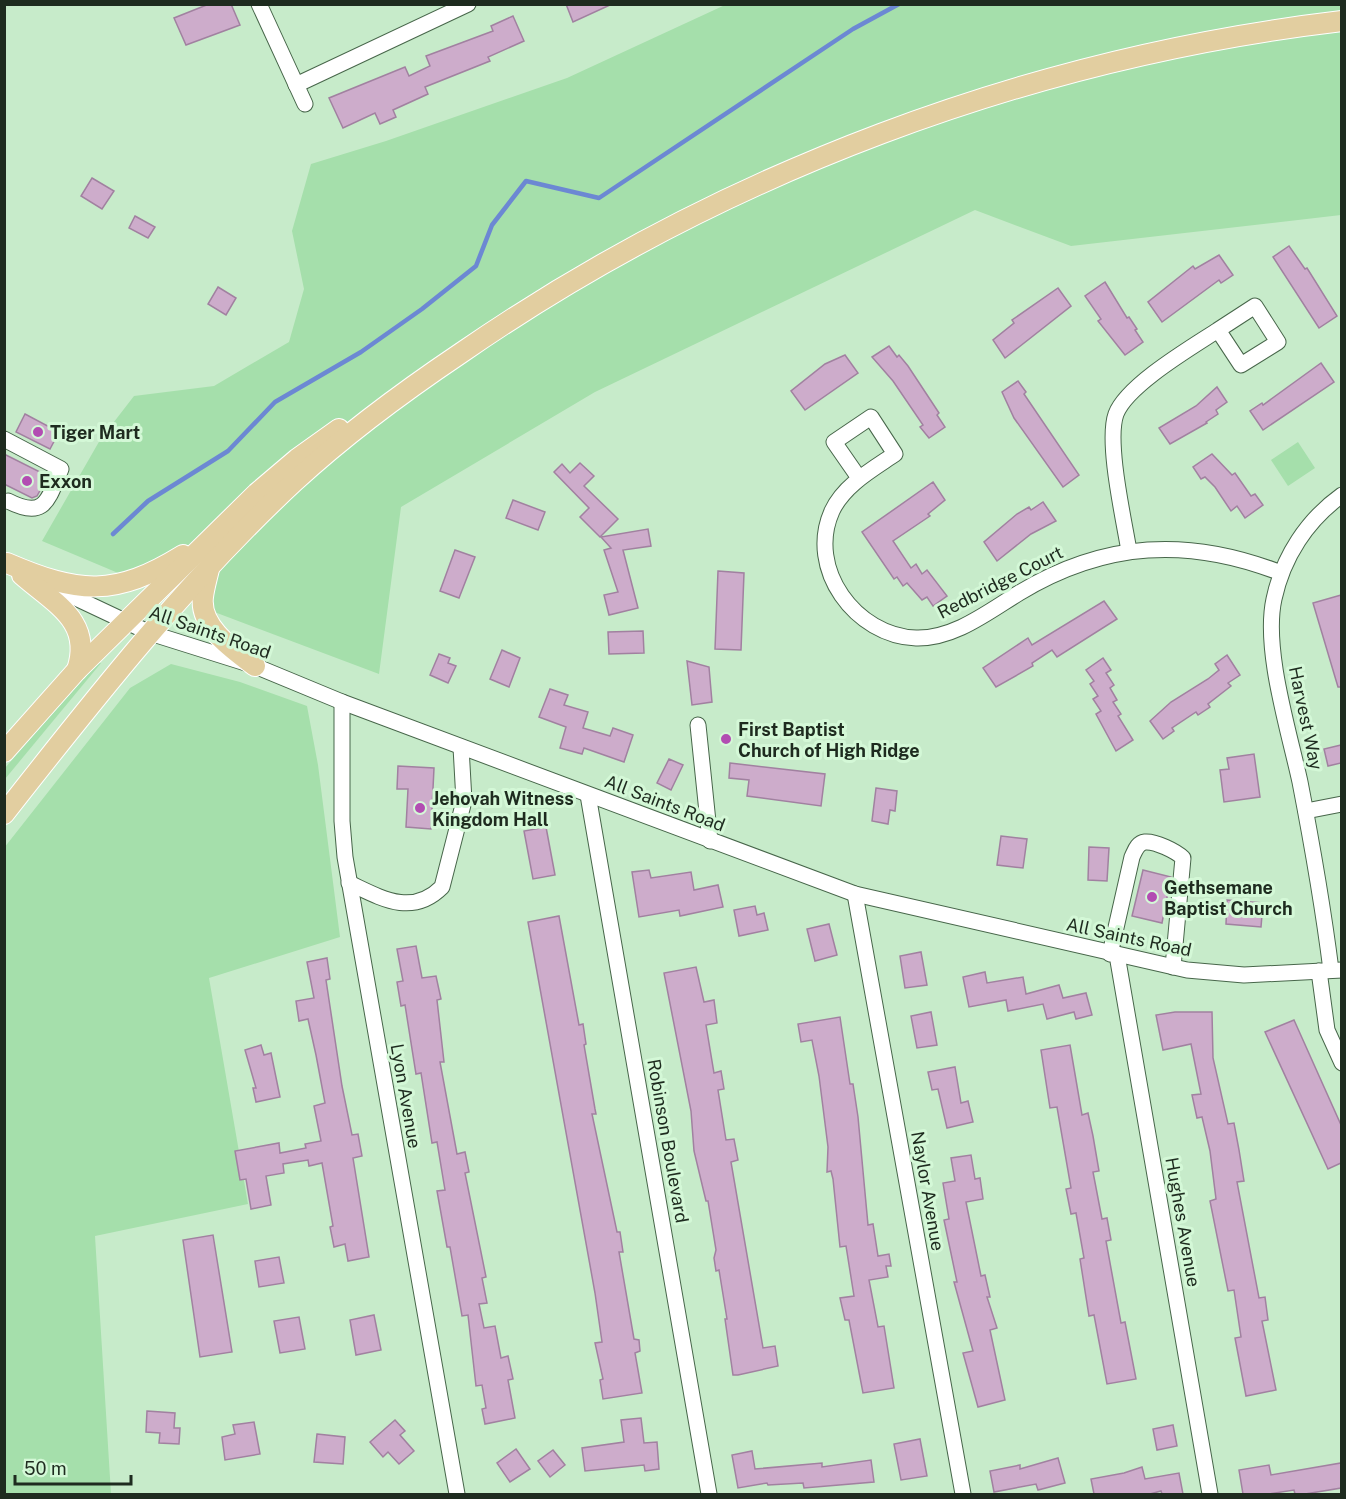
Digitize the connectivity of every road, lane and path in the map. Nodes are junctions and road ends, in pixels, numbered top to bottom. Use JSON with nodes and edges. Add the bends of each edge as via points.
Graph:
{"nodes":[{"id":1,"x":259,"y":4,"type":"edge"},
{"id":2,"x":468,"y":4,"type":"edge"},
{"id":3,"x":1341,"y":21,"type":"edge"},
{"id":4,"x":296,"y":85,"type":"junction"},
{"id":5,"x":305,"y":104,"type":"dead end"},
{"id":6,"x":1218,"y":330,"type":"dead end"},
{"id":7,"x":393,"y":399,"type":"junction"},
{"id":8,"x":4,"y":439,"type":"edge"},
{"id":9,"x":859,"y":478,"type":"dead end"},
{"id":10,"x":257,"y":494,"type":"junction"},
{"id":11,"x":1341,"y":495,"type":"edge"},
{"id":12,"x":6,"y":502,"type":"edge"},
{"id":13,"x":1129,"y":551,"type":"junction"},
{"id":14,"x":5,"y":563,"type":"edge"},
{"id":15,"x":210,"y":567,"type":"junction"},
{"id":16,"x":1281,"y":573,"type":"junction"},
{"id":17,"x":125,"y":622,"type":"junction"},
{"id":18,"x":150,"y":633,"type":"junction"},
{"id":19,"x":255,"y":666,"type":"junction"},
{"id":20,"x":77,"y":670,"type":"junction"},
{"id":21,"x":342,"y":702,"type":"junction"},
{"id":22,"x":698,"y":725,"type":"dead end"},
{"id":23,"x":461,"y":747,"type":"junction"},
{"id":24,"x":4,"y":752,"type":"edge"},
{"id":25,"x":588,"y":795,"type":"junction"},
{"id":26,"x":1341,"y":804,"type":"edge"},
{"id":27,"x":1306,"y":811,"type":"junction"},
{"id":28,"x":4,"y":814,"type":"edge"},
{"id":29,"x":710,"y":841,"type":"junction"},
{"id":30,"x":349,"y":883,"type":"junction"},
{"id":31,"x":855,"y":894,"type":"junction"},
{"id":32,"x":1113,"y":955,"type":"junction"},
{"id":33,"x":1173,"y":967,"type":"junction"},
{"id":34,"x":1331,"y":970,"type":"edge"},
{"id":35,"x":1341,"y":1063,"type":"edge"},
{"id":36,"x":457,"y":1494,"type":"edge"},
{"id":37,"x":709,"y":1494,"type":"edge"},
{"id":38,"x":963,"y":1494,"type":"edge"},
{"id":39,"x":1210,"y":1494,"type":"edge"}],
"edges":[{"from":1,"to":4,"type":"street"},
{"from":2,"to":4,"type":"street"},
{"from":3,"to":7,"type":"main road","via":[[1231,39],[1072,74],[915,122],[836,152],[678,222],[595,267]]},
{"from":4,"to":5,"type":"street"},
{"from":6,"to":13,"type":"street","via":[[1165,365],[1116,414],[1114,439]]},
{"from":7,"to":10,"type":"main road","via":[[335,431]]},
{"from":7,"to":15,"type":"main road","via":[[296,481]]},
{"from":8,"to":12,"type":"street","via":[[61,469],[41,507],[24,509]]},
{"from":9,"to":13,"type":"street","name":"Redbridge Court","via":[[832,512],[825,546],[828,564],[836,590],[853,611],[895,635],[918,638],[945,634],[1063,570]]},
{"from":10,"to":14,"type":"main road","via":[[183,555],[142,577],[119,584],[69,585]]},
{"from":10,"to":17,"type":"main road"},
{"from":11,"to":16,"type":"street","name":"Harvest Way","via":[[1299,538]]},
{"from":13,"to":16,"type":"street","name":"Redbridge Court","via":[[1212,552]]},
{"from":14,"to":17,"type":"street","name":"All Saints Road"},
{"from":14,"to":20,"type":"main road","via":[[76,624],[83,652]]},
{"from":15,"to":18,"type":"main road"},
{"from":15,"to":19,"type":"main road","via":[[202,600],[209,624],[228,646]]},
{"from":16,"to":27,"type":"street","name":"Harvest Way","via":[[1273,600],[1273,652]]},
{"from":17,"to":18,"type":"street","name":"All Saints Road"},
{"from":17,"to":20,"type":"main road"},
{"from":18,"to":19,"type":"street","name":"All Saints Road"},
{"from":18,"to":28,"type":"main road"},
{"from":19,"to":21,"type":"street","name":"All Saints Road"},
{"from":20,"to":24,"type":"main road"},
{"from":21,"to":23,"type":"street","name":"All Saints Road"},
{"from":21,"to":30,"type":"street","name":"Lyon Avenue","via":[[342,821]]},
{"from":22,"to":29,"type":"street"},
{"from":23,"to":25,"type":"street","name":"All Saints Road"},
{"from":23,"to":30,"type":"street","via":[[464,801],[442,888],[432,897],[393,903]]},
{"from":25,"to":29,"type":"street","name":"All Saints Road"},
{"from":25,"to":37,"type":"street","name":"Robinson Boulevard"},
{"from":26,"to":27,"type":"street"},
{"from":27,"to":34,"type":"street","name":"Harvest Way"},
{"from":29,"to":31,"type":"street","name":"All Saints Road"},
{"from":30,"to":36,"type":"street","name":"Lyon Avenue"},
{"from":31,"to":32,"type":"street","name":"All Saints Road"},
{"from":31,"to":38,"type":"street","name":"Naylor Avenue"},
{"from":32,"to":33,"type":"street","name":"All Saints Road"},
{"from":32,"to":33,"type":"street","via":[[1132,857],[1136,847],[1144,842],[1183,858]]},
{"from":32,"to":39,"type":"street","name":"Hughes Avenue"},
{"from":33,"to":34,"type":"street","name":"All Saints Road","via":[[1244,975]]},
{"from":34,"to":35,"type":"street","name":"Harvest Way","via":[[1323,1011]]}]}
